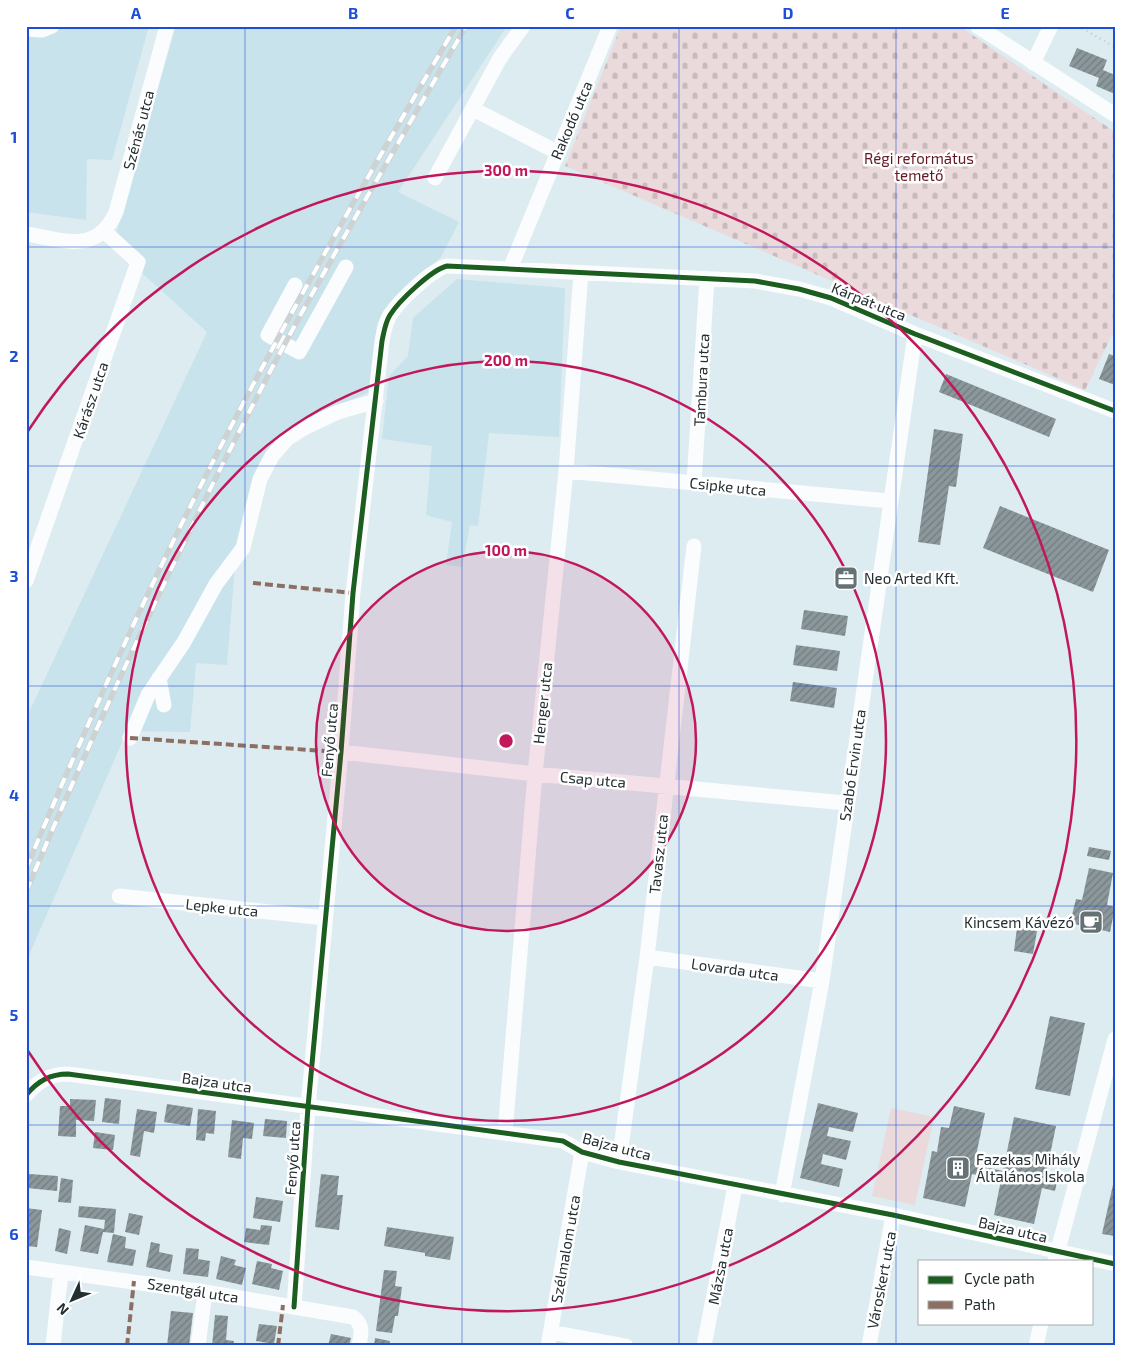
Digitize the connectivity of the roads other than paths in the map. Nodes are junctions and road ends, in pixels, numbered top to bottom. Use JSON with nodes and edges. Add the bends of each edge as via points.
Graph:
{"nodes":[{"id":1,"x":52,"y":26,"type":"edge"},
{"id":2,"x":167,"y":26,"type":"edge"},
{"id":3,"x":522,"y":26,"type":"edge"},
{"id":4,"x":610,"y":26,"type":"edge"},
{"id":5,"x":977,"y":26,"type":"edge"},
{"id":6,"x":1051,"y":26,"type":"edge"},
{"id":7,"x":26,"y":29,"type":"edge"},
{"id":8,"x":1033,"y":63,"type":"junction"},
{"id":9,"x":473,"y":109,"type":"junction"},
{"id":10,"x":1115,"y":115,"type":"edge"},
{"id":11,"x":557,"y":152,"type":"junction"},
{"id":12,"x":436,"y":178,"type":"dead end"},
{"id":13,"x":105,"y":232,"type":"junction"},
{"id":14,"x":26,"y":234,"type":"edge"},
{"id":15,"x":346,"y":266,"type":"dead end"},
{"id":16,"x":510,"y":269,"type":"junction"},
{"id":17,"x":581,"y":273,"type":"junction"},
{"id":18,"x":707,"y":278,"type":"junction"},
{"id":19,"x":295,"y":285,"type":"dead end"},
{"id":20,"x":915,"y":334,"type":"junction"},
{"id":21,"x":376,"y":401,"type":"junction"},
{"id":22,"x":1115,"y":411,"type":"edge"},
{"id":23,"x":566,"y":471,"type":"junction"},
{"id":24,"x":694,"y":482,"type":"junction"},
{"id":25,"x":889,"y":501,"type":"junction"},
{"id":26,"x":694,"y":546,"type":"dead end"},
{"id":27,"x":26,"y":581,"type":"edge"},
{"id":28,"x":159,"y":678,"type":"junction"},
{"id":29,"x":164,"y":705,"type":"dead end"},
{"id":30,"x":130,"y":738,"type":"dead end"},
{"id":31,"x":341,"y":752,"type":"junction"},
{"id":32,"x":535,"y":774,"type":"junction"},
{"id":33,"x":666,"y":785,"type":"junction"},
{"id":34,"x":846,"y":803,"type":"junction"},
{"id":35,"x":119,"y":896,"type":"dead end"},
{"id":36,"x":325,"y":918,"type":"junction"},
{"id":37,"x":647,"y":957,"type":"junction"},
{"id":38,"x":822,"y":981,"type":"junction"},
{"id":39,"x":1115,"y":1039,"type":"edge"},
{"id":40,"x":26,"y":1095,"type":"edge"},
{"id":41,"x":308,"y":1108,"type":"junction"},
{"id":42,"x":505,"y":1132,"type":"junction"},
{"id":43,"x":582,"y":1152,"type":"junction"},
{"id":44,"x":619,"y":1162,"type":"junction"},
{"id":45,"x":736,"y":1186,"type":"junction"},
{"id":46,"x":782,"y":1195,"type":"junction"},
{"id":47,"x":893,"y":1215,"type":"junction"},
{"id":48,"x":1056,"y":1256,"type":"edge"},
{"id":49,"x":1086,"y":1260,"type":"edge"},
{"id":50,"x":1094,"y":1261,"type":"edge"},
{"id":51,"x":1115,"y":1264,"type":"edge"},
{"id":52,"x":26,"y":1267,"type":"edge"},
{"id":53,"x":61,"y":1273,"type":"junction"},
{"id":54,"x":205,"y":1292,"type":"junction"},
{"id":55,"x":294,"y":1307,"type":"junction"},
{"id":56,"x":1041,"y":1324,"type":"edge"},
{"id":57,"x":549,"y":1339,"type":"edge"},
{"id":58,"x":53,"y":1346,"type":"edge"},
{"id":59,"x":198,"y":1346,"type":"edge"},
{"id":60,"x":359,"y":1346,"type":"edge"},
{"id":61,"x":626,"y":1346,"type":"edge"},
{"id":62,"x":704,"y":1346,"type":"edge"},
{"id":63,"x":868,"y":1346,"type":"edge"},
{"id":64,"x":1036,"y":1346,"type":"edge"}],
"edges":[{"from":1,"to":7,"type":"street","via":[[42,30]]},
{"from":2,"to":13,"type":"street","name":"Szénás utca","via":[[116,212]]},
{"from":3,"to":9,"type":"street","via":[[500,58]]},
{"from":4,"to":11,"type":"street","name":"Rakodó utca"},
{"from":5,"to":8,"type":"street"},
{"from":6,"to":8,"type":"street"},
{"from":8,"to":10,"type":"street"},
{"from":9,"to":11,"type":"street"},
{"from":9,"to":12,"type":"street"},
{"from":11,"to":16,"type":"street","name":"Rakodó utca"},
{"from":13,"to":14,"type":"street","via":[[83,241]]},
{"from":13,"to":27,"type":"street","name":"Kárász utca","via":[[138,262]]},
{"from":15,"to":19,"type":"street","via":[[299,352],[268,334]]},
{"from":16,"to":17,"type":"street","name":"Kárpát utca"},
{"from":16,"to":21,"type":"street","name":"Fenyő utca","via":[[441,267],[395,308],[385,325]]},
{"from":17,"to":18,"type":"street","name":"Kárpát utca"},
{"from":17,"to":23,"type":"street","name":"Henger utca"},
{"from":18,"to":20,"type":"street","name":"Kárpát utca","via":[[755,281],[798,289],[831,298]]},
{"from":18,"to":24,"type":"street","name":"Tambura utca"},
{"from":20,"to":22,"type":"street","name":"Kárpát utca"},
{"from":20,"to":25,"type":"street","name":"Szabó Ervin utca"},
{"from":21,"to":28,"type":"street","via":[[338,412],[304,428],[278,448],[260,479],[243,548],[216,584],[184,642]]},
{"from":21,"to":31,"type":"street","name":"Fenyő utca","via":[[354,592]]},
{"from":23,"to":24,"type":"street","name":"Csipke utca"},
{"from":23,"to":32,"type":"street","name":"Henger utca"},
{"from":24,"to":25,"type":"street","name":"Csipke utca"},
{"from":25,"to":34,"type":"street","name":"Szabó Ervin utca"},
{"from":26,"to":33,"type":"street","name":"Tavasz utca"},
{"from":28,"to":29,"type":"street"},
{"from":28,"to":30,"type":"street","via":[[148,694]]},
{"from":31,"to":32,"type":"street","name":"Csap utca"},
{"from":31,"to":36,"type":"street","name":"Fenyő utca"},
{"from":32,"to":33,"type":"street","name":"Csap utca"},
{"from":32,"to":42,"type":"street","name":"Henger utca"},
{"from":33,"to":34,"type":"street","name":"Csap utca"},
{"from":33,"to":37,"type":"street","name":"Tavasz utca"},
{"from":34,"to":38,"type":"street","name":"Szabó Ervin utca"},
{"from":35,"to":36,"type":"street","name":"Lepke utca"},
{"from":36,"to":41,"type":"street","name":"Fenyő utca"},
{"from":37,"to":38,"type":"street","name":"Lovarda utca"},
{"from":37,"to":44,"type":"street","name":"Tavasz utca"},
{"from":38,"to":46,"type":"street","name":"Szabó Ervin utca"},
{"from":39,"to":48,"type":"street"},
{"from":40,"to":41,"type":"street","name":"Bajza utca","via":[[44,1078],[68,1074]]},
{"from":41,"to":42,"type":"street","name":"Bajza utca"},
{"from":41,"to":55,"type":"street","name":"Fenyő utca"},
{"from":42,"to":43,"type":"street","name":"Bajza utca","via":[[563,1141]]},
{"from":43,"to":44,"type":"street","name":"Bajza utca"},
{"from":43,"to":57,"type":"street","name":"Szélmalom utca"},
{"from":44,"to":45,"type":"street","name":"Bajza utca"},
{"from":45,"to":46,"type":"street","name":"Bajza utca"},
{"from":45,"to":62,"type":"street","name":"Mázsa utca"},
{"from":46,"to":47,"type":"street","name":"Bajza utca"},
{"from":47,"to":48,"type":"street","name":"Bajza utca"},
{"from":47,"to":63,"type":"street","name":"Városkert utca"},
{"from":48,"to":49,"type":"street","name":"Bajza utca"},
{"from":50,"to":51,"type":"street","name":"Bajza utca"},
{"from":52,"to":53,"type":"street","name":"Szentgál utca"},
{"from":53,"to":54,"type":"street","name":"Szentgál utca"},
{"from":53,"to":58,"type":"street"},
{"from":54,"to":55,"type":"street","name":"Szentgál utca"},
{"from":54,"to":59,"type":"street"},
{"from":55,"to":60,"type":"street","name":"Szentgál utca","via":[[353,1317],[362,1329]]},
{"from":56,"to":64,"type":"street"},
{"from":57,"to":61,"type":"street"}]}
